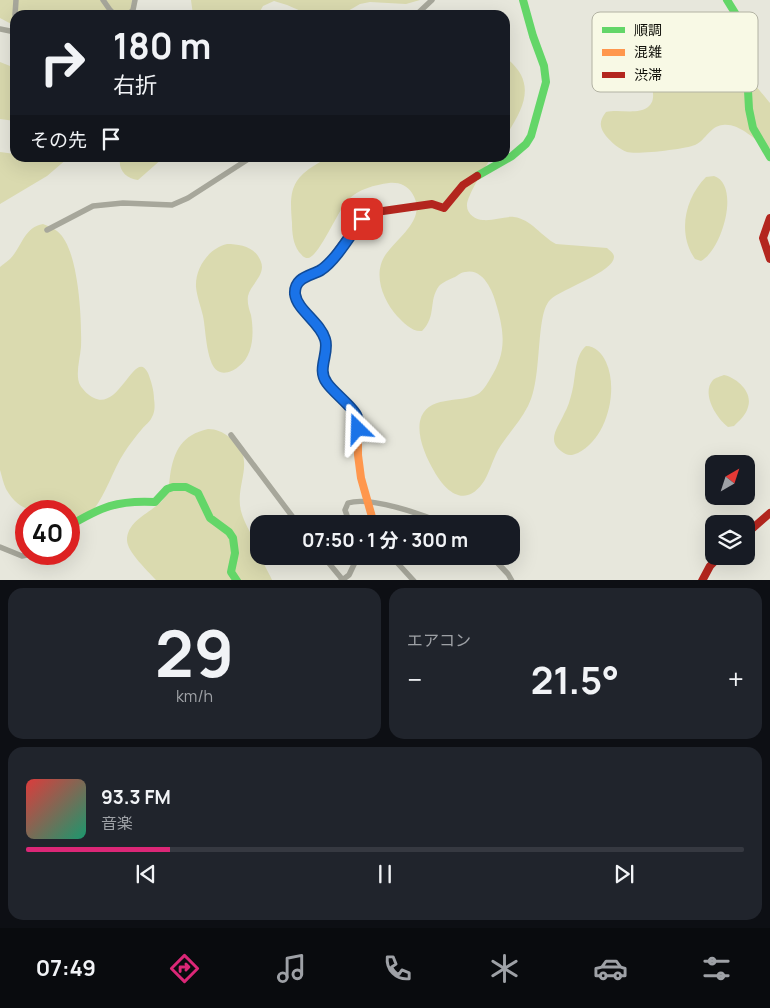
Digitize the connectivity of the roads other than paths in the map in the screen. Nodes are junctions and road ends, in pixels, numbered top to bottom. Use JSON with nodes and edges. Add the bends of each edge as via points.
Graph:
{"nodes":[{"id":1,"x":432,"y":0,"type":"edge"},
{"id":2,"x":523,"y":0,"type":"edge"},
{"id":3,"x":727,"y":0,"type":"edge"},
{"id":4,"x":421,"y":10,"type":"edge"},
{"id":5,"x":734,"y":12,"type":"edge"},
{"id":6,"x":748,"y":92,"type":"edge"},
{"id":7,"x":510,"y":157,"type":"edge"},
{"id":8,"x":770,"y":157,"type":"edge"},
{"id":9,"x":244,"y":162,"type":"edge"},
{"id":10,"x":503,"y":162,"type":"edge"},
{"id":11,"x":770,"y":218,"type":"edge"},
{"id":12,"x":47,"y":230,"type":"dead end"},
{"id":13,"x":770,"y":259,"type":"edge"},
{"id":14,"x":232,"y":435,"type":"dead end"},
{"id":15,"x":368,"y":502,"type":"junction"},
{"id":16,"x":770,"y":512,"type":"edge"},
{"id":17,"x":291,"y":515,"type":"edge"},
{"id":18,"x":347,"y":515,"type":"edge"},
{"id":19,"x":372,"y":515,"type":"edge"},
{"id":20,"x":420,"y":515,"type":"edge"},
{"id":21,"x":80,"y":520,"type":"edge"},
{"id":22,"x":755,"y":527,"type":"edge"},
{"id":23,"x":0,"y":547,"type":"edge"},
{"id":24,"x":15,"y":553,"type":"edge"},
{"id":25,"x":329,"y":565,"type":"edge"},
{"id":26,"x":354,"y":565,"type":"edge"},
{"id":27,"x":400,"y":565,"type":"edge"},
{"id":28,"x":500,"y":565,"type":"edge"},
{"id":29,"x":711,"y":565,"type":"edge"},
{"id":30,"x":237,"y":580,"type":"edge"},
{"id":31,"x":341,"y":580,"type":"edge"},
{"id":32,"x":414,"y":580,"type":"edge"},
{"id":33,"x":512,"y":580,"type":"edge"},
{"id":34,"x":702,"y":580,"type":"edge"}],
"edges":[{"from":1,"to":4,"type":"street"},
{"from":2,"to":7,"type":"street","via":[[546,82],[531,136],[527,144]]},
{"from":3,"to":5,"type":"street"},
{"from":6,"to":8,"type":"street","via":[[753,128]]},
{"from":9,"to":12,"type":"street","via":[[188,198],[172,204],[93,206]]},
{"from":10,"to":15,"type":"street","via":[[470,180],[444,208],[432,204],[370,213],[331,260],[320,270],[306,275],[298,284],[295,294],[300,306],[320,327],[326,342],[322,375],[358,418],[362,484]]},
{"from":11,"to":13,"type":"street","via":[[762,234]]},
{"from":14,"to":17,"type":"street"},
{"from":15,"to":18,"type":"street","via":[[357,500],[348,503]]},
{"from":15,"to":19,"type":"street"},
{"from":15,"to":20,"type":"street"},
{"from":16,"to":22,"type":"street"},
{"from":21,"to":30,"type":"street","via":[[110,504],[130,500],[155,502],[169,488],[182,486],[192,489],[200,494],[212,521],[231,535],[234,543],[231,572]]},
{"from":23,"to":24,"type":"street"},
{"from":25,"to":31,"type":"street"},
{"from":26,"to":31,"type":"street","via":[[349,575]]},
{"from":27,"to":32,"type":"street"},
{"from":28,"to":33,"type":"street"},
{"from":29,"to":34,"type":"street"}]}
